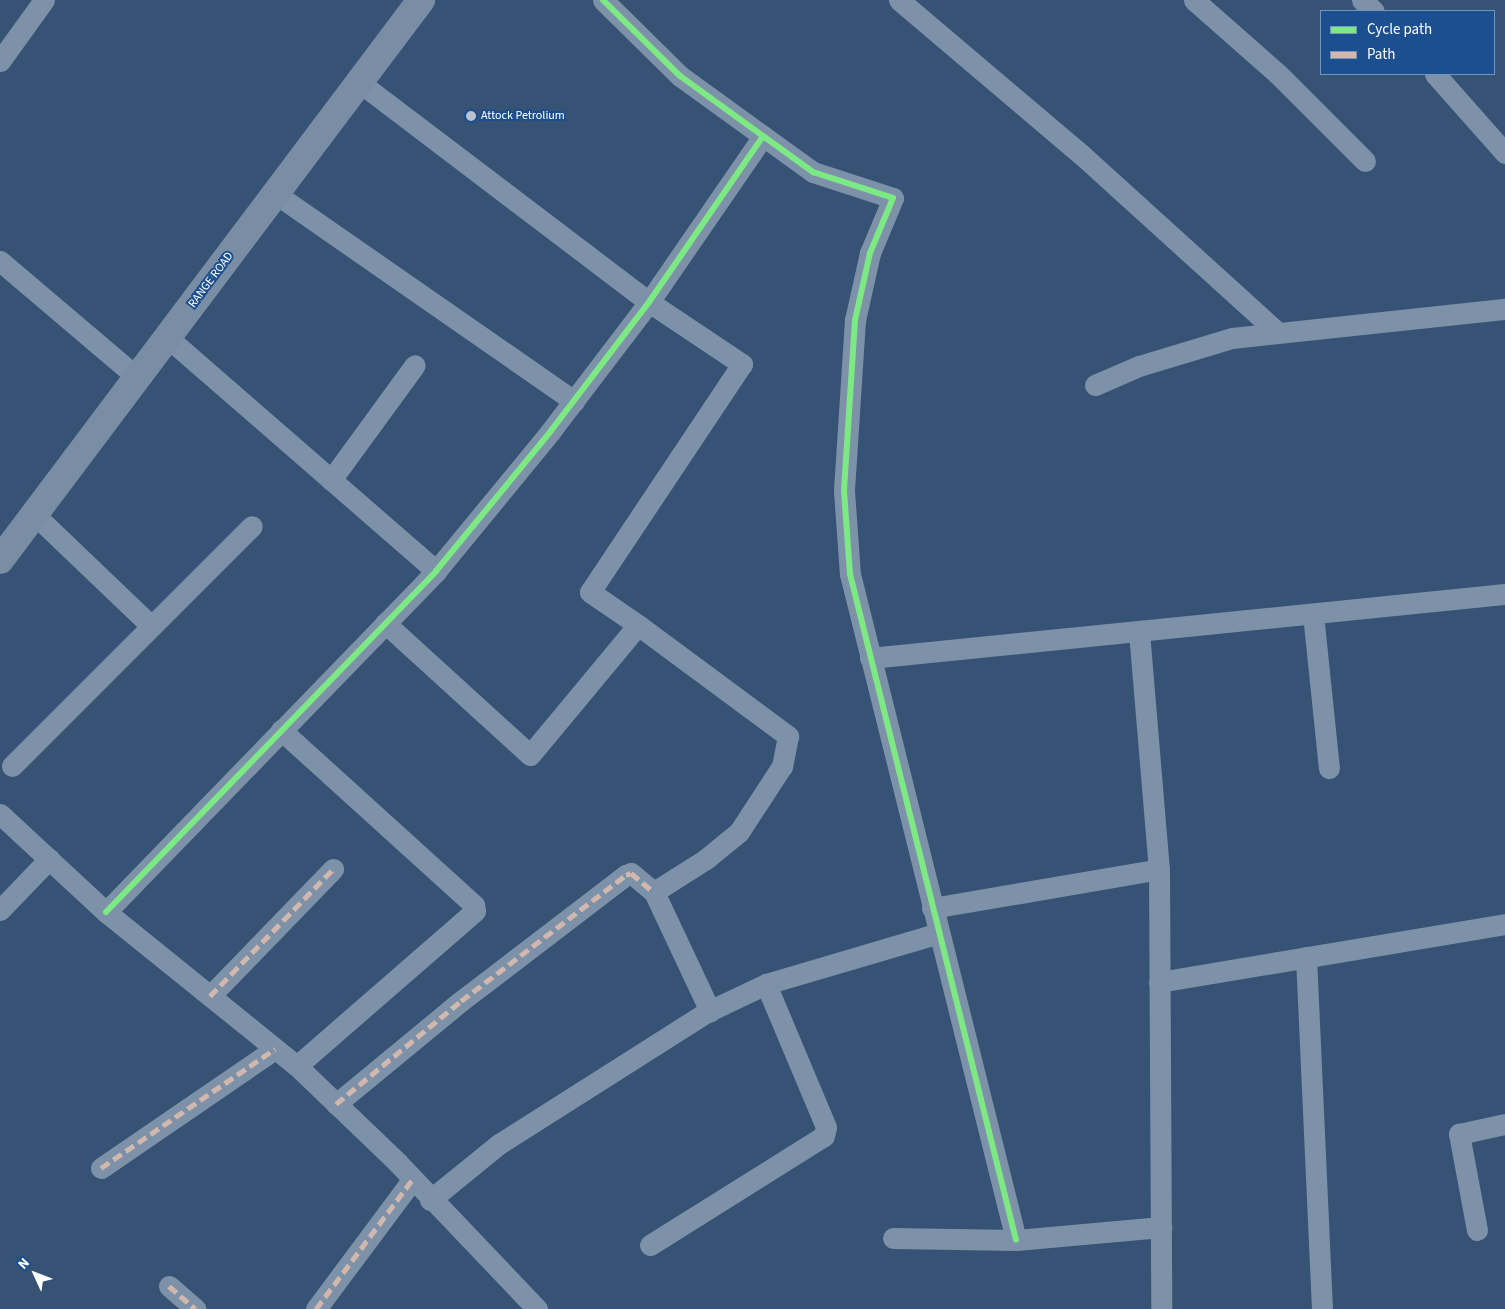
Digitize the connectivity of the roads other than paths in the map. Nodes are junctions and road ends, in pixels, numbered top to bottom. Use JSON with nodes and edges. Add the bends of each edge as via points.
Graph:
{"nodes":[{"id":1,"x":44,"y":0,"type":"edge"},
{"id":2,"x":422,"y":0,"type":"edge"},
{"id":3,"x":603,"y":0,"type":"edge"},
{"id":4,"x":899,"y":0,"type":"edge"},
{"id":5,"x":1194,"y":0,"type":"edge"},
{"id":6,"x":1362,"y":0,"type":"edge"},
{"id":7,"x":1373,"y":10,"type":"edge"},
{"id":8,"x":0,"y":61,"type":"edge"},
{"id":9,"x":1435,"y":75,"type":"edge"},
{"id":10,"x":359,"y":82,"type":"junction"},
{"id":11,"x":762,"y":136,"type":"junction"},
{"id":12,"x":1505,"y":153,"type":"edge"},
{"id":13,"x":1364,"y":161,"type":"dead end"},
{"id":14,"x":276,"y":194,"type":"junction"},
{"id":15,"x":0,"y":262,"type":"edge"},
{"id":16,"x":649,"y":302,"type":"junction"},
{"id":17,"x":1505,"y":309,"type":"edge"},
{"id":18,"x":1276,"y":331,"type":"junction"},
{"id":19,"x":167,"y":338,"type":"junction"},
{"id":20,"x":415,"y":365,"type":"dead end"},
{"id":21,"x":137,"y":377,"type":"junction"},
{"id":22,"x":1095,"y":385,"type":"dead end"},
{"id":23,"x":574,"y":400,"type":"junction"},
{"id":24,"x":331,"y":480,"type":"junction"},
{"id":25,"x":34,"y":514,"type":"junction"},
{"id":26,"x":252,"y":526,"type":"dead end"},
{"id":27,"x":0,"y":560,"type":"edge"},
{"id":28,"x":436,"y":570,"type":"junction"},
{"id":29,"x":1505,"y":599,"type":"edge"},
{"id":30,"x":1313,"y":614,"type":"junction"},
{"id":31,"x":385,"y":623,"type":"junction"},
{"id":32,"x":150,"y":625,"type":"junction"},
{"id":33,"x":638,"y":625,"type":"junction"},
{"id":34,"x":1138,"y":632,"type":"junction"},
{"id":35,"x":870,"y":658,"type":"junction"},
{"id":36,"x":282,"y":730,"type":"junction"},
{"id":37,"x":12,"y":766,"type":"dead end"},
{"id":38,"x":1328,"y":768,"type":"dead end"},
{"id":39,"x":0,"y":814,"type":"edge"},
{"id":40,"x":49,"y":859,"type":"junction"},
{"id":41,"x":333,"y":869,"type":"dead end"},
{"id":42,"x":1159,"y":869,"type":"junction"},
{"id":43,"x":654,"y":892,"type":"junction"},
{"id":44,"x":932,"y":908,"type":"junction"},
{"id":45,"x":0,"y":910,"type":"edge"},
{"id":46,"x":106,"y":912,"type":"junction"},
{"id":47,"x":1505,"y":924,"type":"edge"},
{"id":48,"x":939,"y":933,"type":"junction"},
{"id":49,"x":1306,"y":957,"type":"junction"},
{"id":50,"x":1159,"y":982,"type":"junction"},
{"id":51,"x":766,"y":984,"type":"junction"},
{"id":52,"x":210,"y":996,"type":"junction"},
{"id":53,"x":710,"y":1011,"type":"junction"},
{"id":54,"x":275,"y":1049,"type":"junction"},
{"id":55,"x":297,"y":1066,"type":"junction"},
{"id":56,"x":336,"y":1104,"type":"junction"},
{"id":57,"x":1505,"y":1124,"type":"edge"},
{"id":58,"x":101,"y":1168,"type":"dead end"},
{"id":59,"x":413,"y":1179,"type":"junction"},
{"id":60,"x":430,"y":1200,"type":"junction"},
{"id":61,"x":1161,"y":1227,"type":"junction"},
{"id":62,"x":1476,"y":1230,"type":"dead end"},
{"id":63,"x":893,"y":1238,"type":"dead end"},
{"id":64,"x":1016,"y":1240,"type":"junction"},
{"id":65,"x":650,"y":1245,"type":"dead end"},
{"id":66,"x":169,"y":1286,"type":"dead end"},
{"id":67,"x":195,"y":1309,"type":"edge"},
{"id":68,"x":316,"y":1309,"type":"edge"},
{"id":69,"x":537,"y":1309,"type":"edge"},
{"id":70,"x":1161,"y":1309,"type":"edge"},
{"id":71,"x":1322,"y":1309,"type":"edge"}],
"edges":[{"from":1,"to":8,"type":"street"},
{"from":2,"to":10,"type":"main road","name":"RANGE ROAD"},
{"from":3,"to":11,"type":"street","via":[[680,76]]},
{"from":4,"to":18,"type":"street","via":[[1083,156]]},
{"from":5,"to":13,"type":"street","via":[[1278,74]]},
{"from":6,"to":7,"type":"street"},
{"from":9,"to":12,"type":"street"},
{"from":10,"to":14,"type":"main road","name":"RANGE ROAD"},
{"from":10,"to":16,"type":"street"},
{"from":11,"to":16,"type":"street"},
{"from":11,"to":35,"type":"street","via":[[813,172],[893,198],[870,253],[855,320],[844,491],[850,574]]},
{"from":14,"to":19,"type":"main road","name":"RANGE ROAD"},
{"from":14,"to":23,"type":"street"},
{"from":15,"to":21,"type":"street"},
{"from":16,"to":23,"type":"street"},
{"from":16,"to":33,"type":"street","via":[[742,364],[590,592]]},
{"from":17,"to":18,"type":"street"},
{"from":18,"to":22,"type":"street","via":[[1188,349]]},
{"from":19,"to":21,"type":"main road","name":"RANGE ROAD"},
{"from":19,"to":24,"type":"street"},
{"from":20,"to":24,"type":"street"},
{"from":21,"to":25,"type":"main road","name":"RANGE ROAD"},
{"from":23,"to":28,"type":"street"},
{"from":24,"to":28,"type":"street"},
{"from":25,"to":27,"type":"main road","name":"RANGE ROAD"},
{"from":25,"to":32,"type":"street"},
{"from":26,"to":32,"type":"street"},
{"from":28,"to":31,"type":"street"},
{"from":29,"to":30,"type":"street"},
{"from":30,"to":34,"type":"street"},
{"from":30,"to":38,"type":"street"},
{"from":31,"to":33,"type":"street","via":[[530,754]]},
{"from":31,"to":36,"type":"street"},
{"from":32,"to":37,"type":"street"},
{"from":33,"to":43,"type":"street","via":[[788,736],[789,745],[782,766],[738,832],[706,859]]},
{"from":34,"to":35,"type":"street"},
{"from":34,"to":42,"type":"street"},
{"from":35,"to":44,"type":"street"},
{"from":36,"to":46,"type":"street"},
{"from":36,"to":55,"type":"street","via":[[474,905],[475,911]]},
{"from":39,"to":40,"type":"street"},
{"from":40,"to":45,"type":"street"},
{"from":40,"to":46,"type":"street"},
{"from":41,"to":52,"type":"street"},
{"from":42,"to":44,"type":"street"},
{"from":42,"to":50,"type":"street"},
{"from":43,"to":53,"type":"street"},
{"from":43,"to":56,"type":"street","via":[[631,873],[626,875],[461,1001]]},
{"from":44,"to":48,"type":"street"},
{"from":46,"to":52,"type":"street"},
{"from":47,"to":49,"type":"street"},
{"from":48,"to":51,"type":"street"},
{"from":48,"to":64,"type":"street"},
{"from":49,"to":50,"type":"street"},
{"from":49,"to":71,"type":"street"},
{"from":50,"to":61,"type":"street"},
{"from":51,"to":53,"type":"street"},
{"from":51,"to":65,"type":"street","via":[[826,1127],[824,1136]]},
{"from":52,"to":54,"type":"street"},
{"from":53,"to":60,"type":"street","via":[[499,1144]]},
{"from":54,"to":55,"type":"street"},
{"from":54,"to":58,"type":"street"},
{"from":55,"to":56,"type":"street"},
{"from":56,"to":59,"type":"street"},
{"from":57,"to":62,"type":"street","via":[[1459,1134]]},
{"from":59,"to":60,"type":"street"},
{"from":59,"to":68,"type":"street"},
{"from":60,"to":69,"type":"street"},
{"from":61,"to":64,"type":"street"},
{"from":61,"to":70,"type":"street"},
{"from":63,"to":64,"type":"street"},
{"from":66,"to":67,"type":"street"}]}
